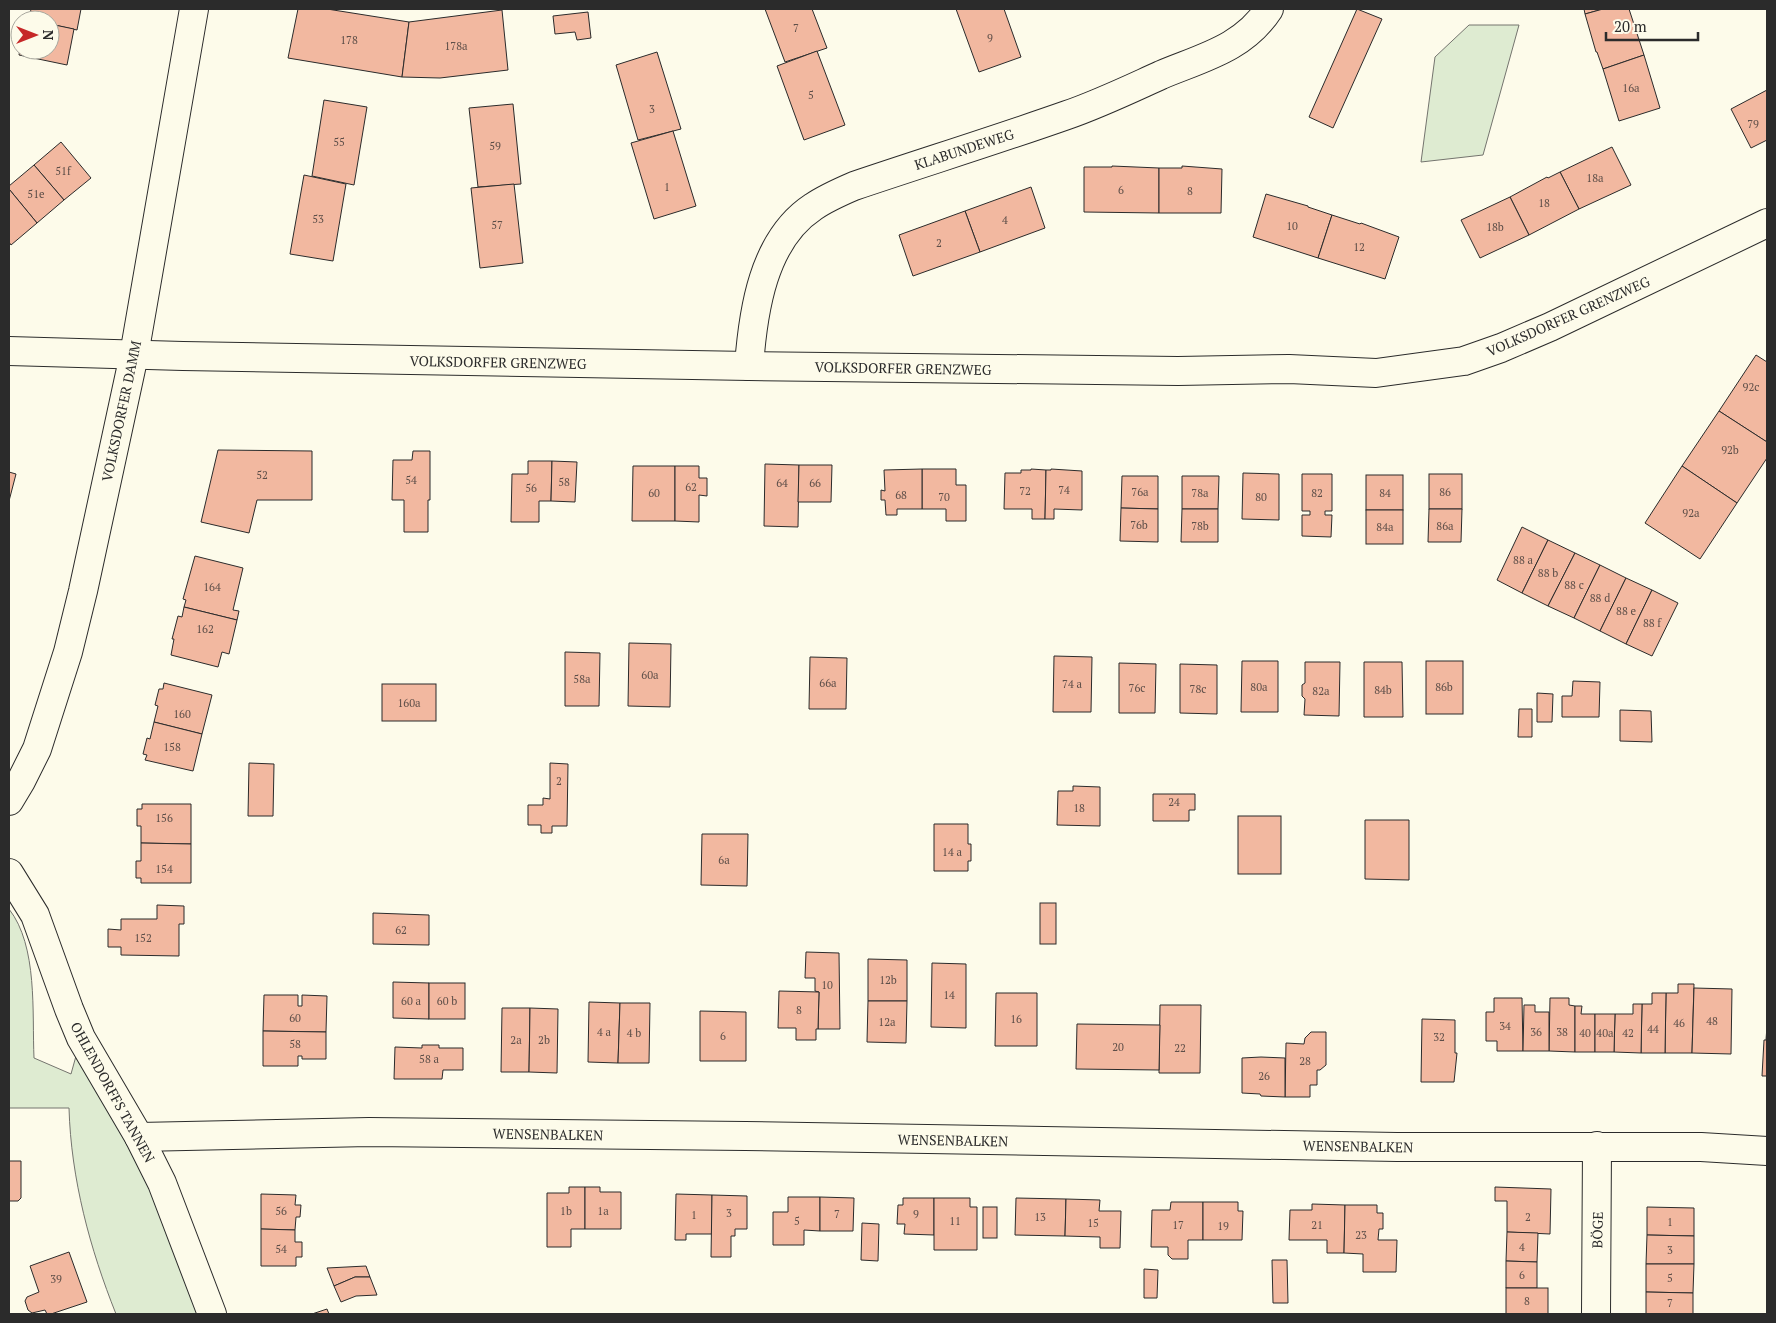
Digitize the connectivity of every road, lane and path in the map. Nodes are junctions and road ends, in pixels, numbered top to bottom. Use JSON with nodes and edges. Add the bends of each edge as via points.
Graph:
{"nodes":[{"id":1,"x":194,"y":9,"type":"edge"},
{"id":2,"x":1269,"y":9,"type":"edge"},
{"id":3,"x":1767,"y":223,"type":"edge"},
{"id":4,"x":9,"y":351,"type":"edge"},
{"id":5,"x":134,"y":355,"type":"junction"},
{"id":6,"x":749,"y":366,"type":"junction"},
{"id":7,"x":9,"y":801,"type":"edge"},
{"id":8,"x":9,"y":873,"type":"edge"},
{"id":9,"x":139,"y":1137,"type":"junction"},
{"id":10,"x":1597,"y":1146,"type":"junction"},
{"id":11,"x":1767,"y":1151,"type":"edge"},
{"id":12,"x":212,"y":1314,"type":"edge"},
{"id":13,"x":1596,"y":1314,"type":"edge"}],
"edges":[{"from":1,"to":5,"type":"street","name":"VOLKSDORFER DAMM"},
{"from":2,"to":6,"type":"street","name":"KLABUNDEWEG","via":[[1258,23],[1214,55],[1067,115],[854,186],[812,208],[776,247],[757,302]]},
{"from":3,"to":6,"type":"street","name":"VOLKSDORFER GRENZWEG","via":[[1544,330],[1464,361],[1437,365],[1376,373],[1289,369],[1178,371]]},
{"from":4,"to":5,"type":"street","name":"VOLKSDORFER GRENZWEG"},
{"from":5,"to":6,"type":"street","name":"VOLKSDORFER GRENZWEG"},
{"from":5,"to":7,"type":"street","name":"VOLKSDORFER DAMM","via":[[68,652],[37,749]]},
{"from":8,"to":9,"type":"street","name":"OHLENDORFFS TANNEN","via":[[35,915],[81,1038]]},
{"from":9,"to":10,"type":"street","name":"WENSENBALKEN","via":[[379,1132],[1397,1147]]},
{"from":9,"to":12,"type":"street","name":"OHLENDORFFS TANNEN","via":[[162,1183]]},
{"from":10,"to":11,"type":"street","name":"WENSENBALKEN"},
{"from":10,"to":13,"type":"street","name":"BÖGE"}]}
